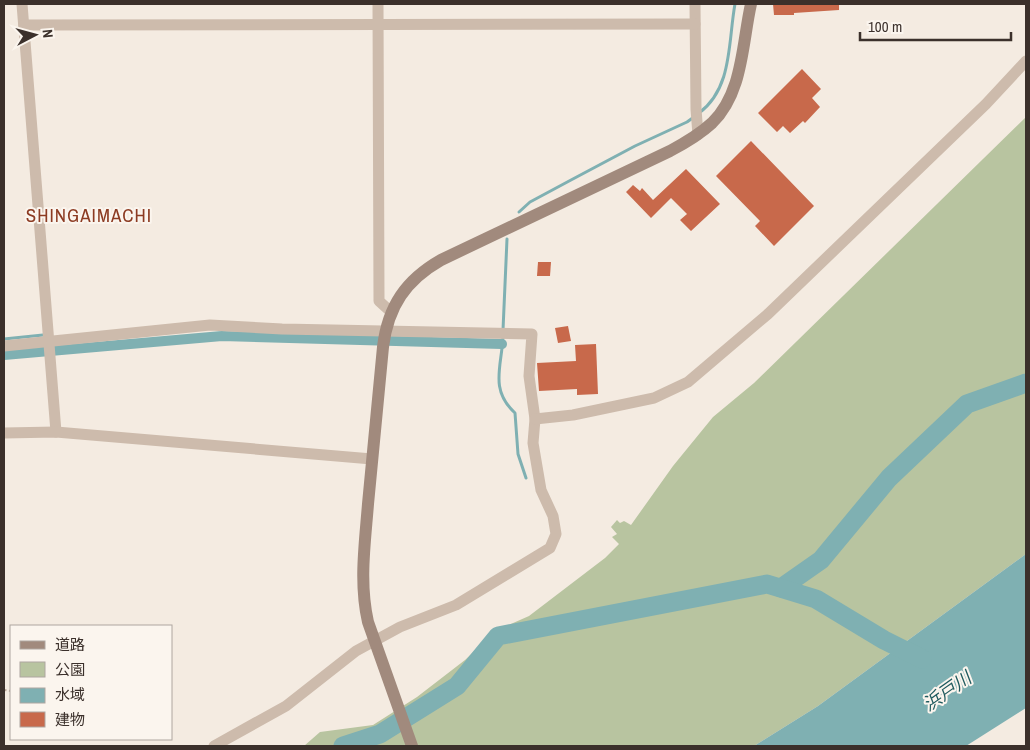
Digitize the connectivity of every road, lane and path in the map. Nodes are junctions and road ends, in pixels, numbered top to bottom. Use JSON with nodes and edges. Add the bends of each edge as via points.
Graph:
{"nodes":[{"id":1,"x":22,"y":4,"type":"edge"},
{"id":2,"x":378,"y":4,"type":"edge"},
{"id":3,"x":695,"y":4,"type":"edge"},
{"id":4,"x":751,"y":4,"type":"edge"},
{"id":5,"x":695,"y":24,"type":"junction"},
{"id":6,"x":24,"y":25,"type":"junction"},
{"id":7,"x":378,"y":25,"type":"junction"},
{"id":8,"x":1026,"y":61,"type":"edge"},
{"id":9,"x":698,"y":135,"type":"junction"},
{"id":10,"x":391,"y":312,"type":"junction"},
{"id":11,"x":385,"y":332,"type":"junction"},
{"id":12,"x":49,"y":342,"type":"junction"},
{"id":13,"x":4,"y":346,"type":"edge"},
{"id":14,"x":535,"y":419,"type":"junction"},
{"id":15,"x":56,"y":432,"type":"junction"},
{"id":16,"x":4,"y":433,"type":"edge"},
{"id":17,"x":372,"y":459,"type":"junction"},
{"id":18,"x":374,"y":641,"type":"junction"},
{"id":19,"x":214,"y":746,"type":"edge"},
{"id":20,"x":412,"y":746,"type":"edge"}],
"edges":[{"from":1,"to":6,"type":"street"},
{"from":2,"to":7,"type":"street"},
{"from":3,"to":5,"type":"street"},
{"from":4,"to":9,"type":"street","via":[[734,87],[718,117]]},
{"from":5,"to":7,"type":"street"},
{"from":5,"to":9,"type":"street"},
{"from":6,"to":7,"type":"street"},
{"from":6,"to":12,"type":"street"},
{"from":7,"to":10,"type":"street","via":[[379,301]]},
{"from":8,"to":14,"type":"street","via":[[986,104],[768,314],[688,382],[654,398]]},
{"from":9,"to":10,"type":"street","via":[[670,152],[441,260],[412,281]]},
{"from":10,"to":11,"type":"street"},
{"from":11,"to":12,"type":"street","via":[[210,325]]},
{"from":11,"to":14,"type":"street","via":[[532,334],[529,376]]},
{"from":11,"to":17,"type":"street"},
{"from":12,"to":13,"type":"street"},
{"from":12,"to":15,"type":"street"},
{"from":14,"to":18,"type":"street","via":[[534,443],[541,490],[553,516],[556,534],[550,548],[456,605]]},
{"from":15,"to":16,"type":"street"},
{"from":15,"to":17,"type":"street"},
{"from":17,"to":18,"type":"street","via":[[363,586],[364,606]]},
{"from":18,"to":19,"type":"street","via":[[356,651],[286,706]]},
{"from":18,"to":20,"type":"street"}]}
